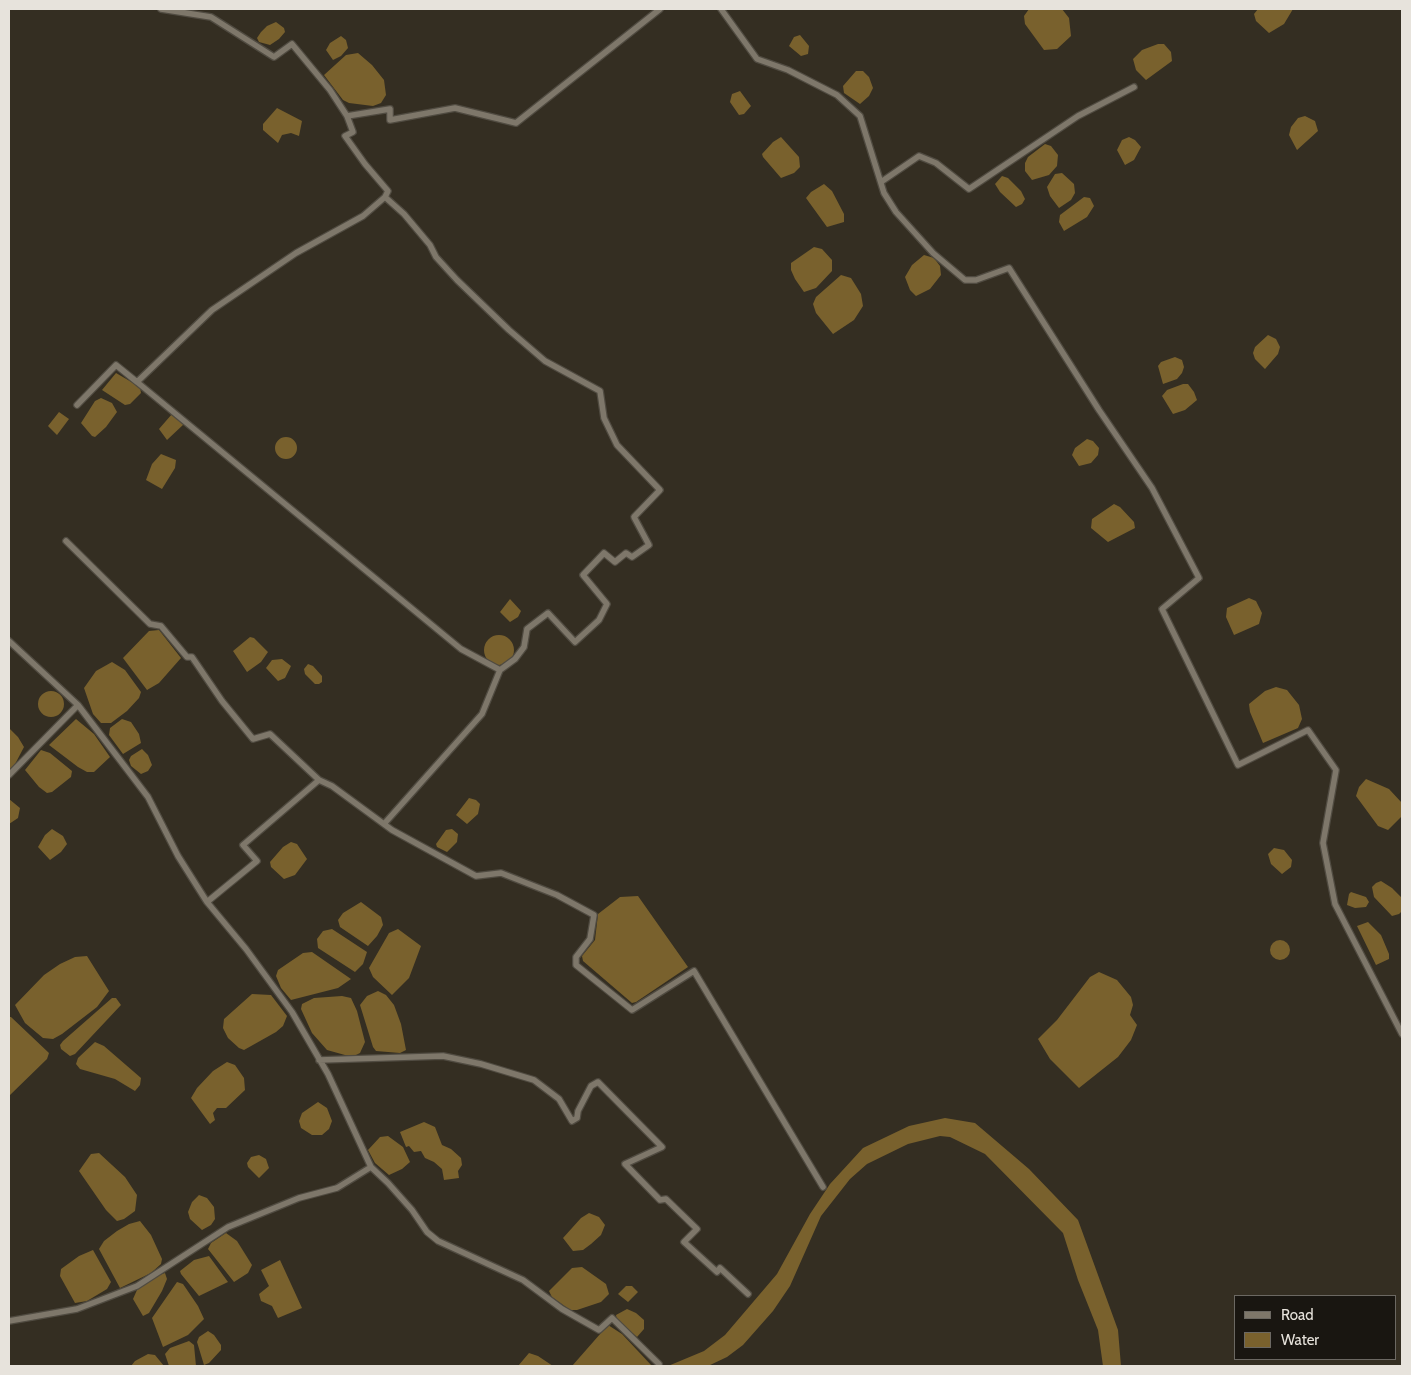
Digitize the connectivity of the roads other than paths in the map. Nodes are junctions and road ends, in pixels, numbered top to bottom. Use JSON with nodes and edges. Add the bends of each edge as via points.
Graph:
{"nodes":[{"id":1,"x":161,"y":9,"type":"edge"},
{"id":2,"x":660,"y":9,"type":"edge"},
{"id":3,"x":721,"y":9,"type":"edge"},
{"id":4,"x":1134,"y":87,"type":"dead end"},
{"id":5,"x":347,"y":116,"type":"junction"},
{"id":6,"x":880,"y":182,"type":"junction"},
{"id":7,"x":385,"y":198,"type":"junction"},
{"id":8,"x":138,"y":382,"type":"junction"},
{"id":9,"x":77,"y":405,"type":"dead end"},
{"id":10,"x":66,"y":541,"type":"dead end"},
{"id":11,"x":9,"y":641,"type":"edge"},
{"id":12,"x":500,"y":670,"type":"junction"},
{"id":13,"x":78,"y":705,"type":"junction"},
{"id":14,"x":9,"y":775,"type":"edge"},
{"id":15,"x":319,"y":780,"type":"junction"},
{"id":16,"x":384,"y":824,"type":"junction"},
{"id":17,"x":207,"y":902,"type":"junction"},
{"id":18,"x":1402,"y":1034,"type":"edge"},
{"id":19,"x":319,"y":1060,"type":"junction"},
{"id":20,"x":371,"y":1167,"type":"junction"},
{"id":21,"x":824,"y":1187,"type":"dead end"},
{"id":22,"x":748,"y":1294,"type":"dead end"},
{"id":23,"x":9,"y":1321,"type":"edge"},
{"id":24,"x":659,"y":1364,"type":"dead end"}],
"edges":[{"from":1,"to":5,"type":"street","via":[[211,17],[274,57],[292,44]]},
{"from":2,"to":5,"type":"street","via":[[516,123],[455,108],[390,120],[390,108]]},
{"from":3,"to":6,"type":"street","via":[[758,59],[837,95],[860,116]]},
{"from":4,"to":6,"type":"street","via":[[1078,116],[969,190],[936,164],[918,156]]},
{"from":5,"to":7,"type":"street","via":[[353,132],[345,136],[388,191]]},
{"from":6,"to":18,"type":"street","via":[[896,212],[932,253],[965,280],[976,280],[1009,268],[1152,488],[1200,578],[1162,610],[1238,765],[1308,730],[1336,770],[1322,843],[1335,904]]},
{"from":7,"to":8,"type":"street","via":[[363,216],[296,253],[212,310]]},
{"from":7,"to":12,"type":"street","via":[[420,232],[457,280],[509,330],[545,361],[600,391],[604,418],[617,445],[660,490],[634,517],[649,545],[632,557],[626,553],[614,562],[604,553],[583,575],[607,604],[599,620],[575,642],[548,613],[527,629],[524,646],[515,659]]},
{"from":8,"to":9,"type":"street","via":[[116,365]]},
{"from":8,"to":12,"type":"street","via":[[461,649]]},
{"from":10,"to":15,"type":"street","via":[[150,624],[161,626],[187,658],[192,658],[253,739],[270,734]]},
{"from":11,"to":13,"type":"street"},
{"from":12,"to":16,"type":"street","via":[[482,714]]},
{"from":13,"to":14,"type":"street"},
{"from":13,"to":17,"type":"street","via":[[148,797],[178,856]]},
{"from":15,"to":16,"type":"street"},
{"from":15,"to":17,"type":"street","via":[[244,845],[257,861]]},
{"from":16,"to":21,"type":"street","via":[[476,876],[501,873],[557,895],[594,915],[590,939],[576,957],[576,965],[632,1010],[694,971]]},
{"from":17,"to":19,"type":"street","via":[[292,1012]]},
{"from":19,"to":20,"type":"street"},
{"from":19,"to":22,"type":"street","via":[[444,1056],[481,1064],[534,1080],[559,1099],[572,1121],[577,1118],[591,1086],[598,1082],[662,1147],[626,1164],[660,1200],[666,1199],[697,1229],[684,1242],[717,1272],[720,1268]]},
{"from":20,"to":23,"type":"street","via":[[337,1188],[299,1198],[228,1227],[137,1286],[77,1309]]},
{"from":20,"to":24,"type":"street","via":[[438,1241],[523,1280],[562,1309],[599,1330],[612,1318]]}]}
